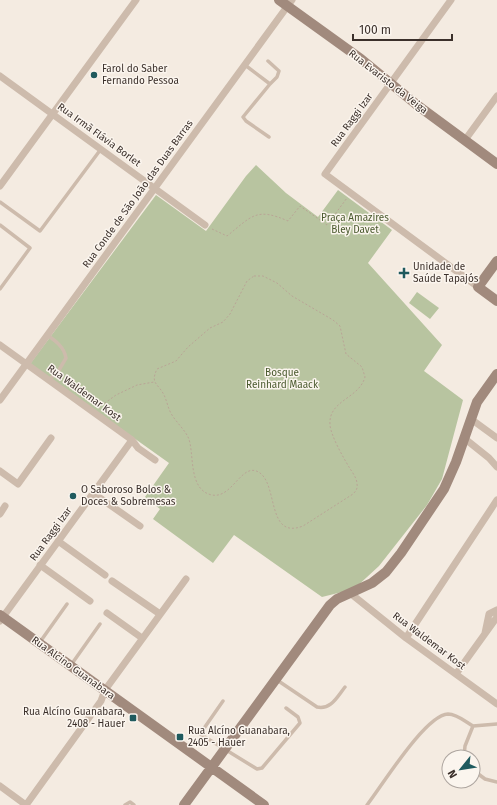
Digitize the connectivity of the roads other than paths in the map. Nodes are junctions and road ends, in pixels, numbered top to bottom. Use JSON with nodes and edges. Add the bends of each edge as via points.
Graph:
{"nodes":[{"id":1,"x":136,"y":0,"type":"edge"},
{"id":2,"x":279,"y":0,"type":"edge"},
{"id":3,"x":451,"y":0,"type":"edge"},
{"id":4,"x":290,"y":3,"type":"edge"},
{"id":5,"x":268,"y":61,"type":"dead end"},
{"id":6,"x":245,"y":65,"type":"junction"},
{"id":7,"x":0,"y":76,"type":"edge"},
{"id":8,"x":391,"y":83,"type":"junction"},
{"id":9,"x":270,"y":84,"type":"junction"},
{"id":10,"x":497,"y":96,"type":"edge"},
{"id":11,"x":52,"y":114,"type":"junction"},
{"id":12,"x":269,"y":137,"type":"dead end"},
{"id":13,"x":465,"y":140,"type":"junction"},
{"id":14,"x":101,"y":149,"type":"junction"},
{"id":15,"x":497,"y":164,"type":"edge"},
{"id":16,"x":0,"y":186,"type":"edge"},
{"id":17,"x":155,"y":188,"type":"junction"},
{"id":18,"x":0,"y":202,"type":"edge"},
{"id":19,"x":0,"y":225,"type":"edge"},
{"id":20,"x":205,"y":225,"type":"road end"},
{"id":21,"x":497,"y":261,"type":"edge"},
{"id":22,"x":478,"y":286,"type":"junction"},
{"id":23,"x":0,"y":289,"type":"edge"},
{"id":24,"x":497,"y":301,"type":"edge"},
{"id":25,"x":47,"y":335,"type":"junction"},
{"id":26,"x":0,"y":345,"type":"edge"},
{"id":27,"x":26,"y":364,"type":"junction"},
{"id":28,"x":497,"y":374,"type":"edge"},
{"id":29,"x":49,"y":380,"type":"junction"},
{"id":30,"x":0,"y":400,"type":"edge"},
{"id":31,"x":471,"y":419,"type":"junction"},
{"id":32,"x":51,"y":438,"type":"dead end"},
{"id":33,"x":464,"y":438,"type":"junction"},
{"id":34,"x":497,"y":438,"type":"edge"},
{"id":35,"x":132,"y":440,"type":"junction"},
{"id":36,"x":154,"y":460,"type":"dead end"},
{"id":37,"x":497,"y":467,"type":"edge"},
{"id":38,"x":0,"y":471,"type":"edge"},
{"id":39,"x":93,"y":493,"type":"junction"},
{"id":40,"x":497,"y":500,"type":"edge"},
{"id":41,"x":5,"y":506,"type":"dead end"},
{"id":42,"x":0,"y":514,"type":"edge"},
{"id":43,"x":140,"y":526,"type":"dead end"},
{"id":44,"x":58,"y":541,"type":"junction"},
{"id":45,"x":40,"y":565,"type":"junction"},
{"id":46,"x":105,"y":575,"type":"dead end"},
{"id":47,"x":186,"y":579,"type":"dead end"},
{"id":48,"x":112,"y":581,"type":"dead end"},
{"id":49,"x":350,"y":593,"type":"junction"},
{"id":50,"x":90,"y":601,"type":"dead end"},
{"id":51,"x":67,"y":604,"type":"dead end"},
{"id":52,"x":497,"y":610,"type":"edge"},
{"id":53,"x":107,"y":613,"type":"dead end"},
{"id":54,"x":160,"y":614,"type":"junction"},
{"id":55,"x":1,"y":617,"type":"edge"},
{"id":56,"x":497,"y":617,"type":"edge"},
{"id":57,"x":100,"y":624,"type":"dead end"},
{"id":58,"x":485,"y":633,"type":"junction"},
{"id":59,"x":142,"y":638,"type":"junction"},
{"id":60,"x":406,"y":638,"type":"junction"},
{"id":61,"x":39,"y":643,"type":"junction"},
{"id":62,"x":70,"y":665,"type":"junction"},
{"id":63,"x":456,"y":674,"type":"junction"},
{"id":64,"x":276,"y":679,"type":"junction"},
{"id":65,"x":345,"y":687,"type":"dead end"},
{"id":66,"x":105,"y":690,"type":"junction"},
{"id":67,"x":223,"y":701,"type":"dead end"},
{"id":68,"x":497,"y":704,"type":"edge"},
{"id":69,"x":286,"y":708,"type":"dead end"},
{"id":70,"x":497,"y":724,"type":"edge"},
{"id":71,"x":473,"y":726,"type":"junction"},
{"id":72,"x":225,"y":749,"type":"junction"},
{"id":73,"x":465,"y":749,"type":"edge"},
{"id":74,"x":211,"y":767,"type":"junction"},
{"id":75,"x":481,"y":776,"type":"edge"},
{"id":76,"x":497,"y":782,"type":"edge"},
{"id":77,"x":0,"y":786,"type":"edge"},
{"id":78,"x":26,"y":805,"type":"edge"},
{"id":79,"x":125,"y":805,"type":"edge"},
{"id":80,"x":134,"y":805,"type":"edge"},
{"id":81,"x":184,"y":805,"type":"edge"},
{"id":82,"x":264,"y":805,"type":"edge"},
{"id":83,"x":368,"y":805,"type":"edge"}],
"edges":[{"from":1,"to":11,"type":"street"},
{"from":2,"to":4,"type":"street","name":"Rua Evaristo da Veiga"},
{"from":3,"to":8,"type":"street","name":"Rua Raggi Izar"},
{"from":4,"to":6,"type":"street","name":"Rua Conde de São João das Duas Barras"},
{"from":4,"to":8,"type":"street","name":"Rua Evaristo da Veiga"},
{"from":5,"to":9,"type":"lane","via":[[279,71]]},
{"from":6,"to":9,"type":"lane"},
{"from":6,"to":17,"type":"street","name":"Rua Conde de São João das Duas Barras"},
{"from":7,"to":11,"type":"street","name":"Rua Irmã Flávia Borlet"},
{"from":8,"to":13,"type":"street","name":"Rua Evaristo da Veiga"},
{"from":8,"to":22,"type":"street","name":"Rua Raggi Izar","via":[[325,174]]},
{"from":9,"to":12,"type":"lane","via":[[243,118]]},
{"from":10,"to":13,"type":"street"},
{"from":11,"to":14,"type":"street","name":"Rua Irmã Flávia Borlet"},
{"from":11,"to":16,"type":"street"},
{"from":13,"to":15,"type":"street","name":"Rua Evaristo da Veiga"},
{"from":14,"to":17,"type":"street","name":"Rua Irmã Flávia Borlet"},
{"from":14,"to":18,"type":"lane","via":[[40,231]]},
{"from":17,"to":20,"type":"street","name":"Rua Irmã Flávia Borlet"},
{"from":17,"to":25,"type":"street","name":"Rua Conde de São João das Duas Barras"},
{"from":19,"to":23,"type":"lane","via":[[30,248]]},
{"from":21,"to":22,"type":"street"},
{"from":22,"to":24,"type":"street"},
{"from":25,"to":27,"type":"street","name":"Rua Conde de São João das Duas Barras"},
{"from":25,"to":29,"type":"lane","via":[[58,343],[66,358],[64,365]]},
{"from":26,"to":27,"type":"street","name":"Rua Waldemar Kost"},
{"from":27,"to":29,"type":"street","name":"Rua Waldemar Kost"},
{"from":27,"to":30,"type":"street","name":"Rua Conde de São João das Duas Barras"},
{"from":28,"to":31,"type":"street","via":[[481,396]]},
{"from":29,"to":35,"type":"street","name":"Rua Waldemar Kost"},
{"from":31,"to":33,"type":"street"},
{"from":31,"to":34,"type":"street"},
{"from":32,"to":38,"type":"street","via":[[18,484]]},
{"from":33,"to":37,"type":"street"},
{"from":33,"to":49,"type":"street","via":[[438,500],[397,558],[379,578]]},
{"from":35,"to":36,"type":"street","name":"Rua Waldemar Kost"},
{"from":35,"to":39,"type":"street","name":"Rua Raggi Izar"},
{"from":39,"to":43,"type":"street"},
{"from":39,"to":44,"type":"street","name":"Rua Raggi Izar"},
{"from":40,"to":60,"type":"street"},
{"from":41,"to":42,"type":"street"},
{"from":44,"to":45,"type":"street","name":"Rua Raggi Izar"},
{"from":44,"to":46,"type":"street"},
{"from":45,"to":50,"type":"street"},
{"from":45,"to":55,"type":"street","name":"Rua Raggi Izar"},
{"from":47,"to":54,"type":"street"},
{"from":48,"to":54,"type":"street"},
{"from":49,"to":60,"type":"street","name":"Rua Waldemar Kost"},
{"from":49,"to":64,"type":"street","via":[[330,605]]},
{"from":51,"to":61,"type":"lane"},
{"from":52,"to":58,"type":"street","via":[[489,614]]},
{"from":53,"to":59,"type":"street"},
{"from":54,"to":59,"type":"street"},
{"from":55,"to":61,"type":"street","name":"Rua Alcino Guanabara"},
{"from":56,"to":58,"type":"street"},
{"from":57,"to":62,"type":"lane"},
{"from":58,"to":63,"type":"street"},
{"from":59,"to":66,"type":"street"},
{"from":60,"to":63,"type":"street","name":"Rua Waldemar Kost"},
{"from":61,"to":62,"type":"street","name":"Rua Alcino Guanabara"},
{"from":62,"to":66,"type":"street","name":"Rua Alcino Guanabara"},
{"from":63,"to":68,"type":"street","name":"Rua Waldemar Kost"},
{"from":64,"to":65,"type":"lane","via":[[324,709],[330,706]]},
{"from":64,"to":72,"type":"street"},
{"from":66,"to":74,"type":"street","name":"Rua Alcino Guanabara"},
{"from":66,"to":78,"type":"street","via":[[101,701]]},
{"from":67,"to":72,"type":"lane","via":[[200,734]]},
{"from":69,"to":72,"type":"lane","via":[[298,717],[300,722],[260,769]]},
{"from":70,"to":71,"type":"lane"},
{"from":71,"to":73,"type":"lane"},
{"from":71,"to":83,"type":"lane","via":[[449,714],[427,726]]},
{"from":72,"to":74,"type":"street"},
{"from":74,"to":81,"type":"street"},
{"from":74,"to":82,"type":"street","name":"Rua Alcino Guanabara"},
{"from":75,"to":76,"type":"lane"},
{"from":77,"to":78,"type":"street"},
{"from":79,"to":80,"type":"lane","via":[[130,802]]}]}
